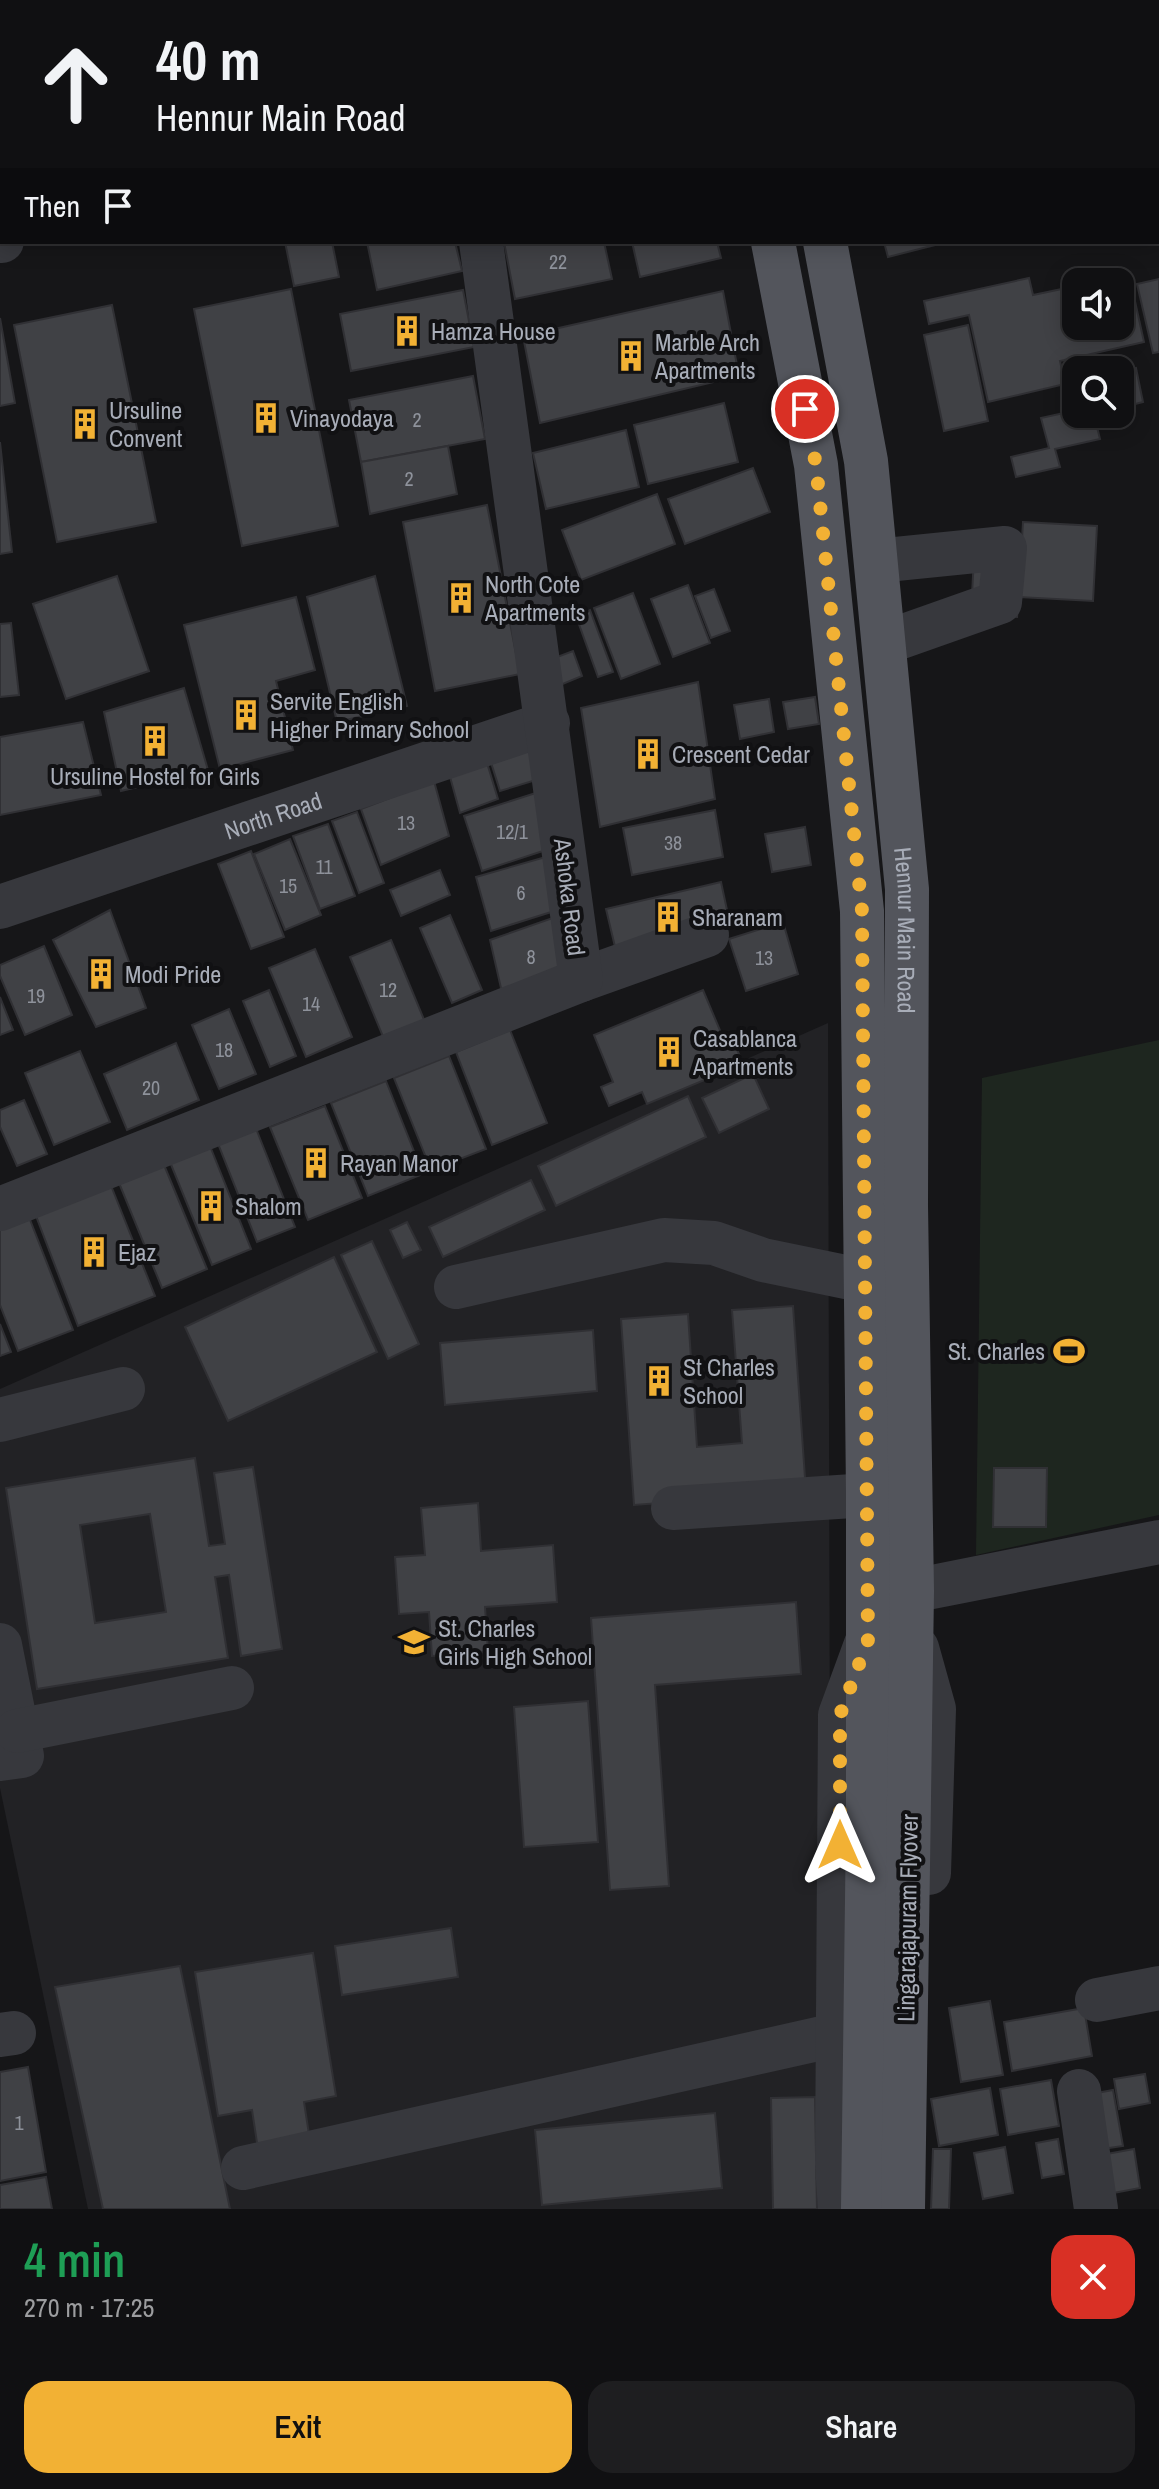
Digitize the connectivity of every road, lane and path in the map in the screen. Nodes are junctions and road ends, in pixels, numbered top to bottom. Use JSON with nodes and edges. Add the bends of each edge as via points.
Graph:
{"nodes":[{"id":1,"x":481,"y":244,"type":"edge"},
{"id":2,"x":773,"y":244,"type":"edge"},
{"id":3,"x":825,"y":244,"type":"edge"},
{"id":4,"x":876,"y":561,"type":"junction"},
{"id":5,"x":884,"y":643,"type":"junction"},
{"id":6,"x":548,"y":723,"type":"junction"},
{"id":7,"x":0,"y":907,"type":"edge"},
{"id":8,"x":707,"y":935,"type":"dead end"},
{"id":9,"x":581,"y":980,"type":"junction"},
{"id":10,"x":0,"y":1209,"type":"edge"},
{"id":11,"x":865,"y":1281,"type":"junction"},
{"id":12,"x":456,"y":1287,"type":"dead end"},
{"id":13,"x":123,"y":1389,"type":"dead end"},
{"id":14,"x":0,"y":1420,"type":"edge"},
{"id":15,"x":868,"y":1495,"type":"junction"},
{"id":16,"x":673,"y":1508,"type":"dead end"},
{"id":17,"x":1159,"y":1542,"type":"edge"},
{"id":18,"x":912,"y":1609,"type":"junction"},
{"id":19,"x":868,"y":1640,"type":"junction"},
{"id":20,"x":0,"y":1645,"type":"edge"},
{"id":21,"x":232,"y":1688,"type":"dead end"},
{"id":22,"x":8,"y":1745,"type":"edge"},
{"id":23,"x":888,"y":1822,"type":"junction"},
{"id":24,"x":1159,"y":1988,"type":"edge"},
{"id":25,"x":1097,"y":2000,"type":"dead end"},
{"id":26,"x":840,"y":2034,"type":"junction"},
{"id":27,"x":1079,"y":2091,"type":"dead end"},
{"id":28,"x":243,"y":2168,"type":"dead end"},
{"id":29,"x":840,"y":2209,"type":"edge"},
{"id":30,"x":863,"y":2209,"type":"edge"},
{"id":31,"x":903,"y":2209,"type":"edge"},
{"id":32,"x":919,"y":2209,"type":"edge"},
{"id":33,"x":1096,"y":2209,"type":"edge"}],
"edges":[{"from":1,"to":6,"type":"street","name":"Ashoka Road"},
{"from":2,"to":11,"type":"main road","name":"Hennur Main Road","via":[[816,465],[861,887]]},
{"from":3,"to":4,"type":"main road","name":"Hennur Main Road","via":[[866,461]]},
{"from":4,"to":5,"type":"main road","name":"Hennur Main Road"},
{"from":4,"to":5,"type":"street","via":[[1005,548],[1000,602]]},
{"from":5,"to":18,"type":"main road","name":"Hennur Main Road","via":[[907,889]]},
{"from":6,"to":7,"type":"street","name":"North Road"},
{"from":6,"to":9,"type":"street","name":"Ashoka Road"},
{"from":8,"to":9,"type":"street"},
{"from":9,"to":10,"type":"street","name":"Ashoka Road"},
{"from":11,"to":12,"type":"street","via":[[763,1260],[714,1243],[664,1240]]},
{"from":11,"to":15,"type":"main road","name":"Hennur Main Road"},
{"from":13,"to":14,"type":"street"},
{"from":15,"to":16,"type":"street"},
{"from":15,"to":19,"type":"main road","name":"Hennur Main Road"},
{"from":17,"to":18,"type":"street"},
{"from":18,"to":23,"type":"main road","name":"Lingarajapuram Flyover"},
{"from":18,"to":32,"type":"street","via":[[934,1709]]},
{"from":19,"to":23,"type":"main road","name":"Lingarajapuram Flyover"},
{"from":19,"to":26,"type":"street","via":[[840,1715]]},
{"from":20,"to":22,"type":"street"},
{"from":21,"to":22,"type":"street"},
{"from":23,"to":30,"type":"main road","name":"Lingarajapuram Flyover"},
{"from":23,"to":31,"type":"main road","name":"Lingarajapuram Flyover"},
{"from":24,"to":25,"type":"street"},
{"from":26,"to":28,"type":"street"},
{"from":26,"to":29,"type":"street"},
{"from":27,"to":33,"type":"street"}]}
